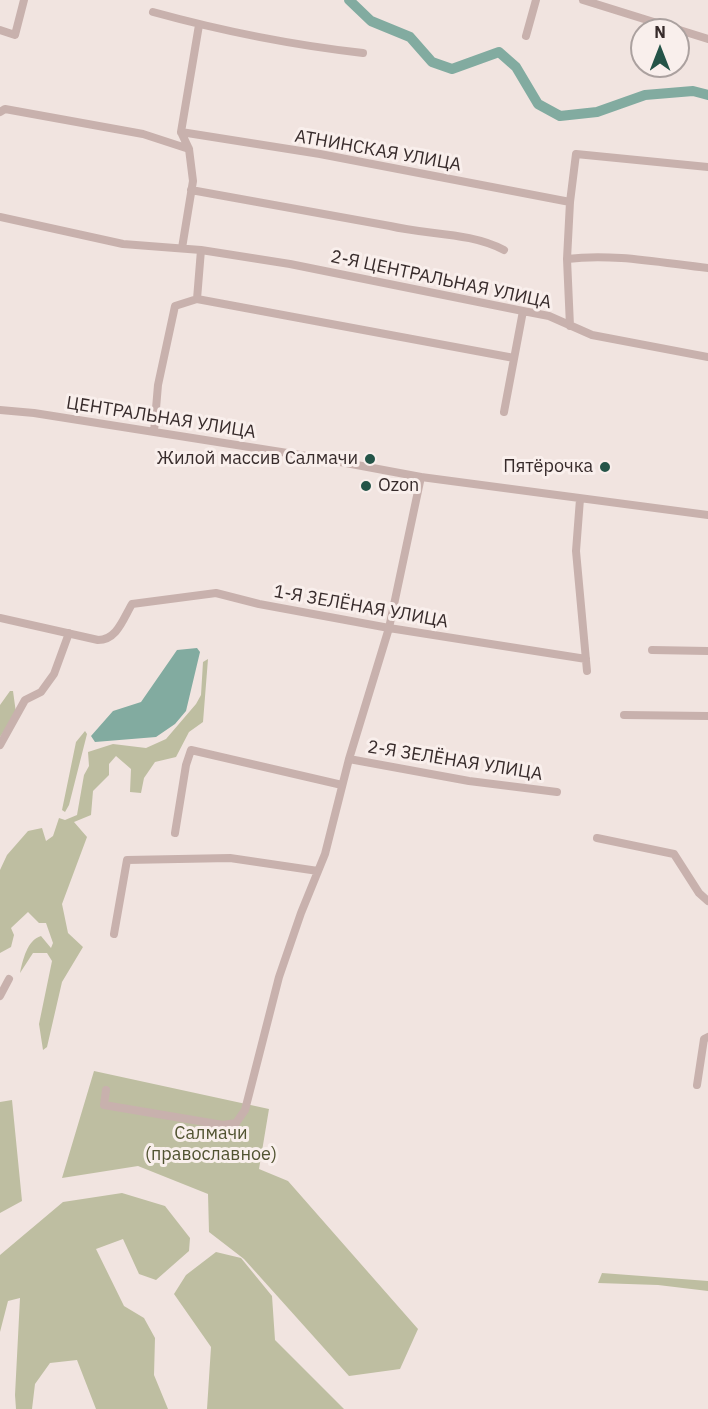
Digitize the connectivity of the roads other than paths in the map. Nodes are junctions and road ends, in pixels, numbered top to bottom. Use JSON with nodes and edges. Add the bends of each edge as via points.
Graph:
{"nodes":[{"id":1,"x":24,"y":0,"type":"edge"},
{"id":2,"x":536,"y":0,"type":"edge"},
{"id":3,"x":583,"y":0,"type":"edge"},
{"id":4,"x":153,"y":12,"type":"dead end"},
{"id":5,"x":200,"y":24,"type":"junction"},
{"id":6,"x":0,"y":30,"type":"edge"},
{"id":7,"x":526,"y":36,"type":"dead end"},
{"id":8,"x":708,"y":39,"type":"edge"},
{"id":9,"x":363,"y":52,"type":"dead end"},
{"id":10,"x":0,"y":112,"type":"edge"},
{"id":11,"x":181,"y":132,"type":"junction"},
{"id":12,"x":189,"y":149,"type":"junction"},
{"id":13,"x":708,"y":167,"type":"edge"},
{"id":14,"x":190,"y":190,"type":"junction"},
{"id":15,"x":570,"y":201,"type":"junction"},
{"id":16,"x":0,"y":217,"type":"edge"},
{"id":17,"x":182,"y":248,"type":"junction"},
{"id":18,"x":201,"y":250,"type":"junction"},
{"id":19,"x":504,"y":250,"type":"dead end"},
{"id":20,"x":567,"y":259,"type":"junction"},
{"id":21,"x":708,"y":268,"type":"edge"},
{"id":22,"x":197,"y":299,"type":"junction"},
{"id":23,"x":524,"y":311,"type":"junction"},
{"id":24,"x":570,"y":326,"type":"junction"},
{"id":25,"x":708,"y":357,"type":"edge"},
{"id":26,"x":514,"y":358,"type":"junction"},
{"id":27,"x":0,"y":410,"type":"edge"},
{"id":28,"x":504,"y":412,"type":"dead end"},
{"id":29,"x":154,"y":432,"type":"junction"},
{"id":30,"x":421,"y":477,"type":"junction"},
{"id":31,"x":580,"y":500,"type":"junction"},
{"id":32,"x":708,"y":515,"type":"edge"},
{"id":33,"x":0,"y":618,"type":"edge"},
{"id":34,"x":389,"y":628,"type":"junction"},
{"id":35,"x":69,"y":633,"type":"junction"},
{"id":36,"x":652,"y":650,"type":"dead end"},
{"id":37,"x":708,"y":651,"type":"edge"},
{"id":38,"x":586,"y":659,"type":"junction"},
{"id":39,"x":587,"y":671,"type":"dead end"},
{"id":40,"x":624,"y":715,"type":"dead end"},
{"id":41,"x":708,"y":716,"type":"edge"},
{"id":42,"x":0,"y":745,"type":"edge"},
{"id":43,"x":349,"y":759,"type":"junction"},
{"id":44,"x":342,"y":785,"type":"junction"},
{"id":45,"x":557,"y":792,"type":"dead end"},
{"id":46,"x":175,"y":833,"type":"dead end"},
{"id":47,"x":597,"y":838,"type":"dead end"},
{"id":48,"x":318,"y":871,"type":"junction"},
{"id":49,"x":708,"y":901,"type":"edge"},
{"id":50,"x":114,"y":934,"type":"dead end"},
{"id":51,"x":9,"y":979,"type":"dead end"},
{"id":52,"x":0,"y":996,"type":"edge"},
{"id":53,"x":708,"y":1037,"type":"edge"},
{"id":54,"x":697,"y":1085,"type":"dead end"},
{"id":55,"x":106,"y":1090,"type":"dead end"}],
"edges":[{"from":1,"to":6,"type":"street","via":[[15,35]]},
{"from":2,"to":7,"type":"street"},
{"from":3,"to":8,"type":"street"},
{"from":4,"to":5,"type":"street"},
{"from":5,"to":9,"type":"street","via":[[315,48]]},
{"from":5,"to":11,"type":"street"},
{"from":10,"to":12,"type":"street","via":[[5,109],[143,134]]},
{"from":11,"to":12,"type":"street"},
{"from":11,"to":15,"type":"street","name":"АТНИНСКАЯ УЛИЦА"},
{"from":12,"to":14,"type":"street","via":[[193,181]]},
{"from":13,"to":15,"type":"street","via":[[576,154]]},
{"from":14,"to":17,"type":"street"},
{"from":14,"to":19,"type":"street","via":[[414,232],[473,239]]},
{"from":15,"to":20,"type":"street"},
{"from":16,"to":17,"type":"street","name":"2-Я ЦЕНТРАЛЬНАЯ УЛИЦА","via":[[123,244]]},
{"from":17,"to":18,"type":"street","name":"2-Я ЦЕНТРАЛЬНАЯ УЛИЦА"},
{"from":18,"to":22,"type":"street"},
{"from":18,"to":23,"type":"street","name":"2-Я ЦЕНТРАЛЬНАЯ УЛИЦА"},
{"from":20,"to":21,"type":"street","via":[[640,260]]},
{"from":20,"to":24,"type":"street"},
{"from":22,"to":26,"type":"street"},
{"from":22,"to":29,"type":"street","via":[[175,306],[158,385]]},
{"from":23,"to":24,"type":"street","name":"2-Я ЦЕНТРАЛЬНАЯ УЛИЦА"},
{"from":23,"to":26,"type":"street"},
{"from":24,"to":25,"type":"street","name":"2-Я ЦЕНТРАЛЬНАЯ УЛИЦА","via":[[592,335]]},
{"from":26,"to":28,"type":"street"},
{"from":27,"to":29,"type":"street","name":"ЦЕНТРАЛЬНАЯ УЛИЦА"},
{"from":29,"to":30,"type":"street","name":"ЦЕНТРАЛЬНАЯ УЛИЦА"},
{"from":30,"to":31,"type":"street","name":"ЦЕНТРАЛЬНАЯ УЛИЦА"},
{"from":30,"to":34,"type":"street"},
{"from":31,"to":32,"type":"street","name":"ЦЕНТРАЛЬНАЯ УЛИЦА"},
{"from":31,"to":38,"type":"street","via":[[576,551]]},
{"from":33,"to":35,"type":"street"},
{"from":34,"to":35,"type":"street","name":"1-Я ЗЕЛЁНАЯ УЛИЦА","via":[[216,593],[132,604],[115,634],[107,640]]},
{"from":34,"to":38,"type":"street","name":"1-Я ЗЕЛЁНАЯ УЛИЦА"},
{"from":34,"to":43,"type":"street"},
{"from":35,"to":42,"type":"street","via":[[54,674],[41,692],[25,700]]},
{"from":36,"to":37,"type":"street"},
{"from":38,"to":39,"type":"street"},
{"from":40,"to":41,"type":"street"},
{"from":43,"to":44,"type":"street"},
{"from":43,"to":45,"type":"street","name":"2-Я ЗЕЛЁНАЯ УЛИЦА"},
{"from":44,"to":46,"type":"street","via":[[191,750]]},
{"from":44,"to":48,"type":"street"},
{"from":47,"to":49,"type":"street","via":[[674,854]]},
{"from":48,"to":50,"type":"street","via":[[230,858],[127,860]]},
{"from":48,"to":55,"type":"street","via":[[279,977],[245,1110],[236,1123],[223,1125],[104,1105]]},
{"from":51,"to":52,"type":"street"},
{"from":53,"to":54,"type":"street","via":[[704,1039]]}]}
